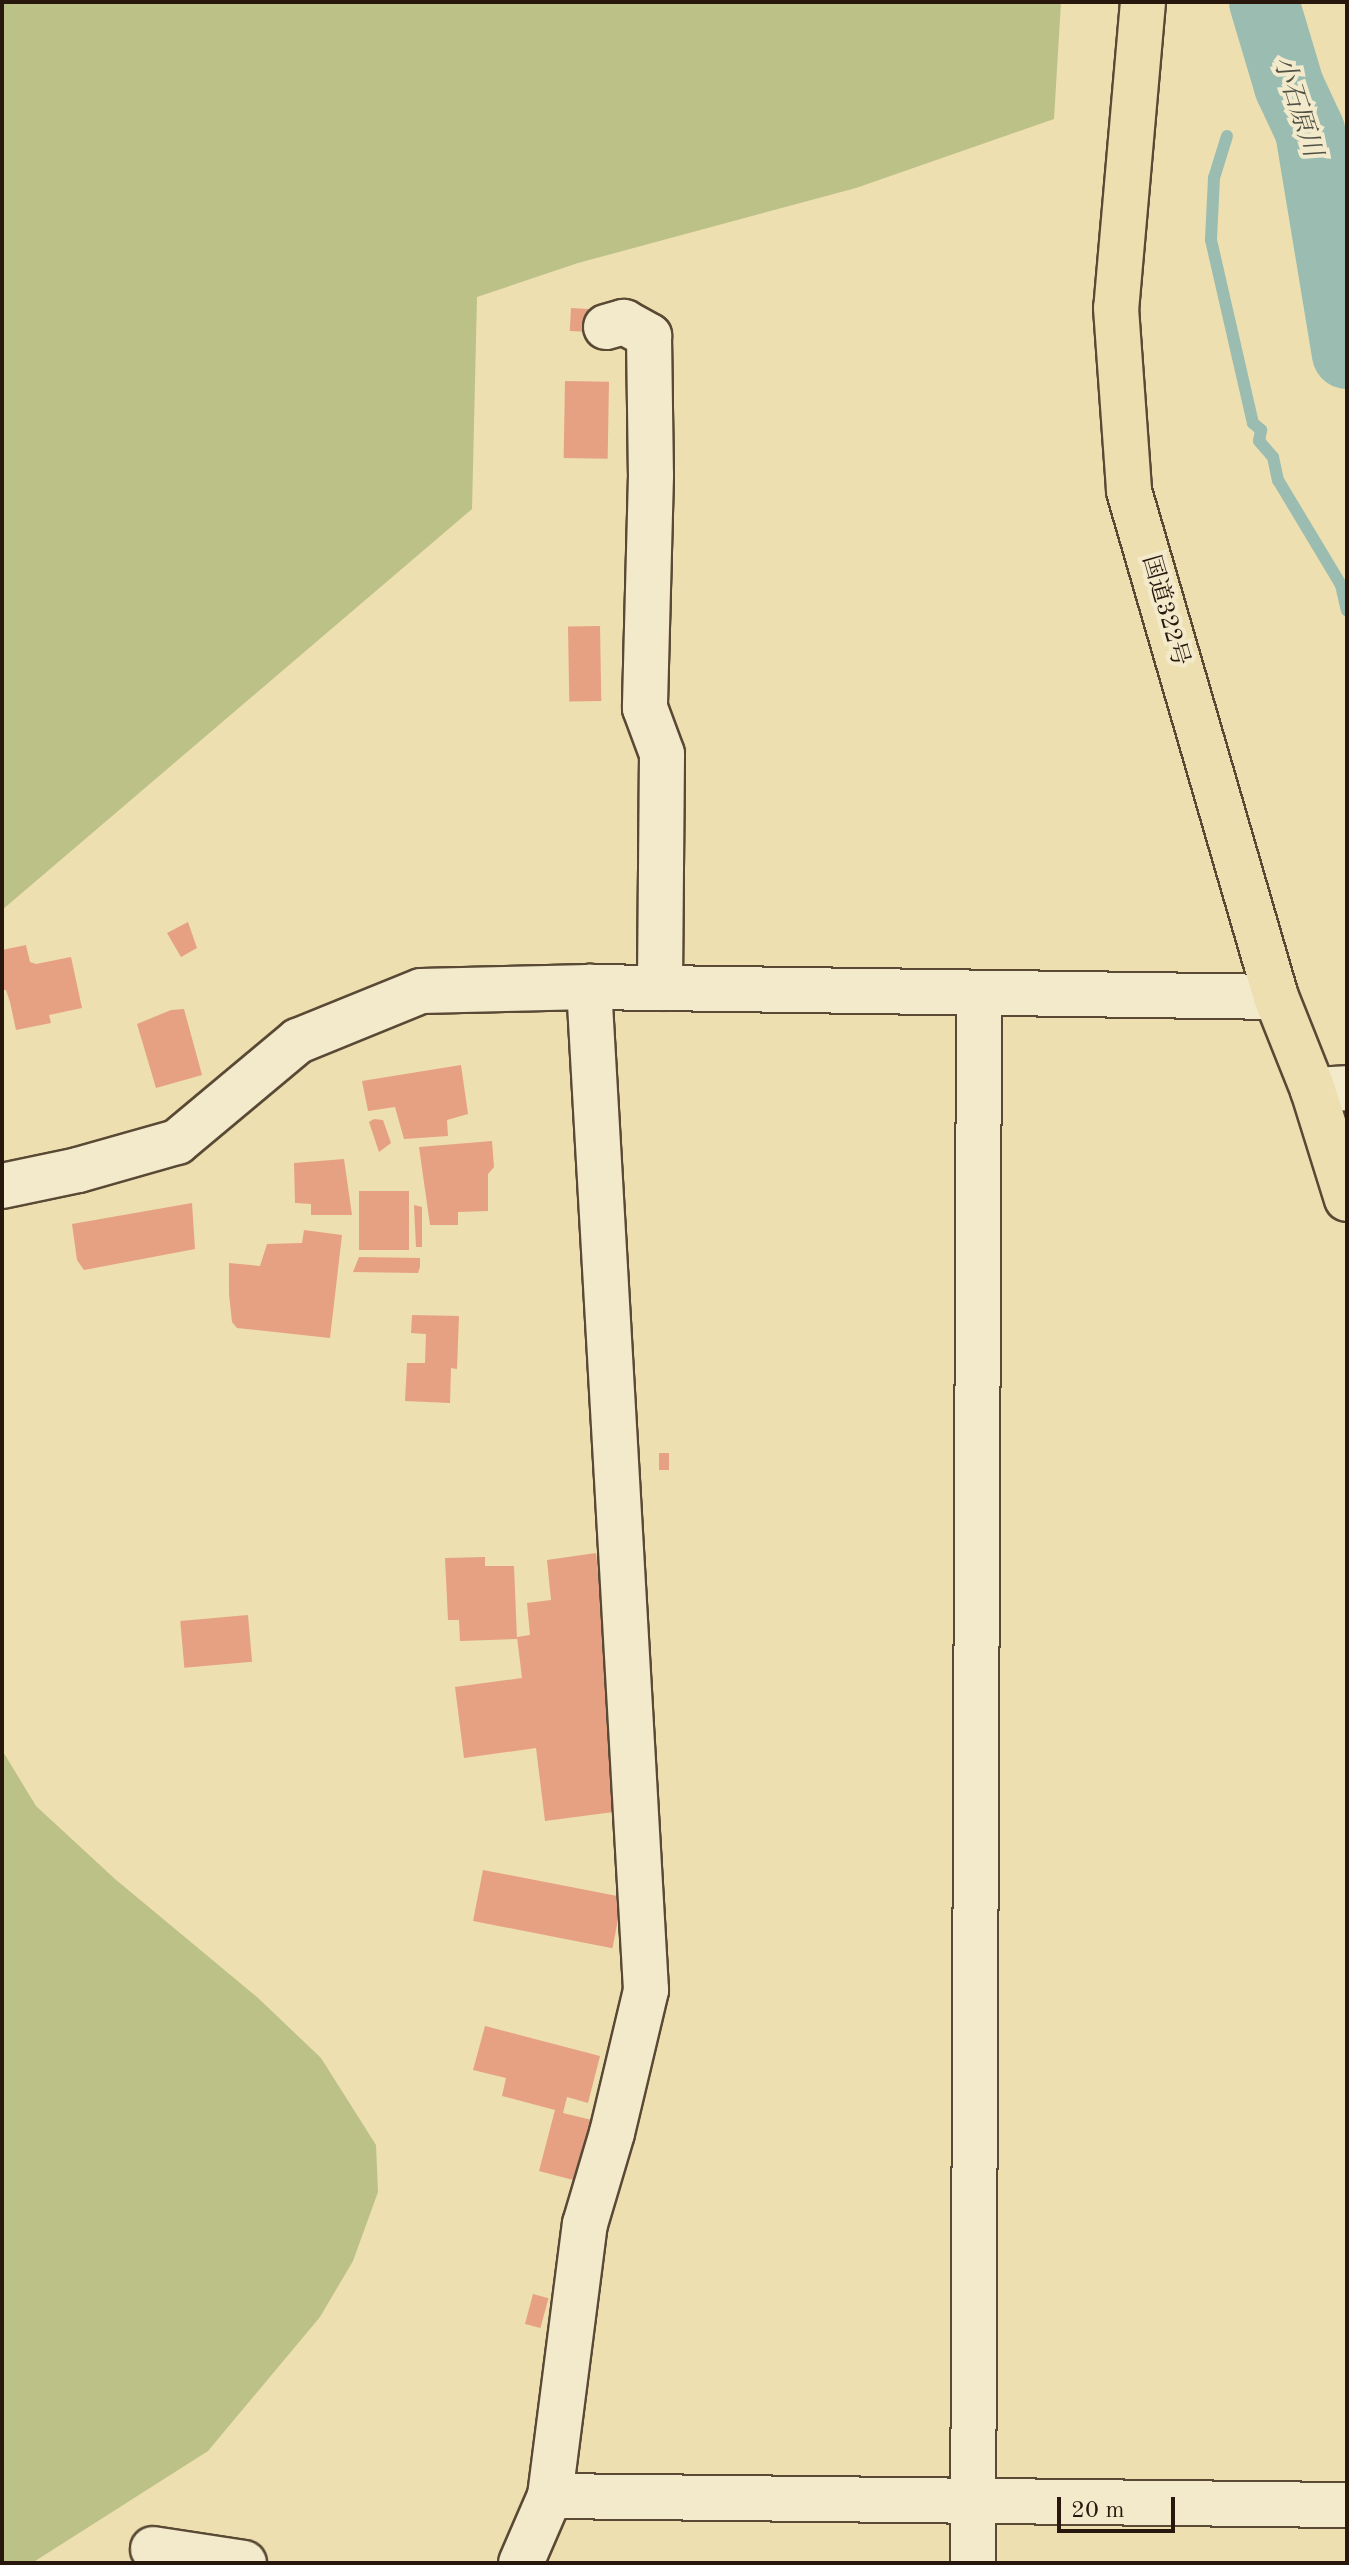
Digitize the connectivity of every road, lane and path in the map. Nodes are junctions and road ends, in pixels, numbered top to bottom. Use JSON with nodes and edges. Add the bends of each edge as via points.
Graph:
{"nodes":[{"id":1,"x":1143,"y":2,"type":"edge"},
{"id":2,"x":606,"y":327,"type":"dead end"},
{"id":3,"x":589,"y":987,"type":"junction"},
{"id":4,"x":660,"y":988,"type":"junction"},
{"id":5,"x":979,"y":995,"type":"junction"},
{"id":6,"x":1276,"y":997,"type":"junction"},
{"id":7,"x":1330,"y":1089,"type":"edge"},
{"id":8,"x":2,"y":1186,"type":"edge"},
{"id":9,"x":1347,"y":1199,"type":"edge"},
{"id":10,"x":550,"y":2496,"type":"junction"},
{"id":11,"x":973,"y":2499,"type":"junction"},
{"id":12,"x":1347,"y":2505,"type":"edge"},
{"id":13,"x":153,"y":2549,"type":"dead end"},
{"id":14,"x":244,"y":2563,"type":"edge"},
{"id":15,"x":521,"y":2563,"type":"edge"},
{"id":16,"x":973,"y":2563,"type":"edge"}],
"edges":[{"from":1,"to":6,"type":"highway","name":"国道322号","via":[[1116,308],[1129,491]]},
{"from":2,"to":4,"type":"street","via":[[624,322],[649,336],[645,708],[662,754]]},
{"from":3,"to":4,"type":"street"},
{"from":3,"to":8,"type":"street","via":[[421,991],[298,1041],[177,1142]]},
{"from":3,"to":10,"type":"street","via":[[646,1990],[585,2224]]},
{"from":4,"to":5,"type":"street"},
{"from":5,"to":6,"type":"street"},
{"from":5,"to":11,"type":"street"},
{"from":6,"to":7,"type":"highway","name":"国道322号"},
{"from":7,"to":9,"type":"highway","name":"国道322号"},
{"from":10,"to":11,"type":"street"},
{"from":10,"to":15,"type":"street"},
{"from":11,"to":12,"type":"street"},
{"from":11,"to":16,"type":"street"},
{"from":13,"to":14,"type":"street"}]}
